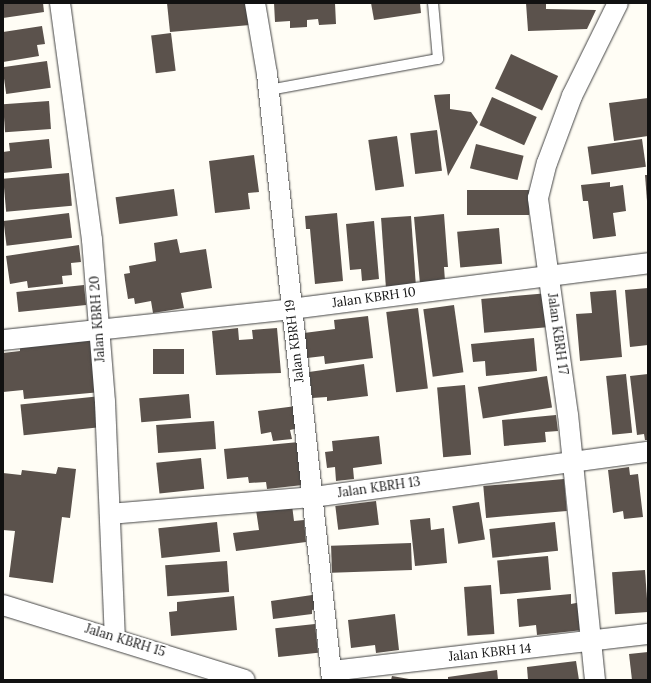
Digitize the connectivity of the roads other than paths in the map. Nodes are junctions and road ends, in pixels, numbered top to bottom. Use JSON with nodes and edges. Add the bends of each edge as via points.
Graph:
{"nodes":[{"id":1,"x":60,"y":3,"type":"edge"},
{"id":2,"x":255,"y":3,"type":"edge"},
{"id":3,"x":433,"y":3,"type":"edge"},
{"id":4,"x":618,"y":3,"type":"edge"},
{"id":5,"x":269,"y":90,"type":"junction"},
{"id":6,"x":648,"y":263,"type":"edge"},
{"id":7,"x":549,"y":275,"type":"junction"},
{"id":8,"x":291,"y":309,"type":"junction"},
{"id":9,"x":98,"y":328,"type":"junction"},
{"id":10,"x":3,"y":340,"type":"edge"},
{"id":11,"x":648,"y":452,"type":"edge"},
{"id":12,"x":572,"y":459,"type":"junction"},
{"id":13,"x":313,"y":497,"type":"junction"},
{"id":14,"x":110,"y":514,"type":"junction"},
{"id":15,"x":3,"y":605,"type":"edge"},
{"id":16,"x":648,"y":634,"type":"edge"},
{"id":17,"x":115,"y":638,"type":"junction"},
{"id":18,"x":591,"y":642,"type":"junction"},
{"id":19,"x":332,"y":675,"type":"edge"},
{"id":20,"x":245,"y":680,"type":"edge"},
{"id":21,"x":595,"y":680,"type":"edge"}],
"edges":[{"from":1,"to":9,"type":"street","name":"Jalan KBRH 20","via":[[92,240]]},
{"from":2,"to":5,"type":"street","name":"Jalan KBRH 19"},
{"from":3,"to":5,"type":"lane","via":[[438,60]]},
{"from":4,"to":7,"type":"street","name":"Jalan KBRH 17","via":[[572,96],[547,163],[538,198]]},
{"from":5,"to":8,"type":"street","name":"Jalan KBRH 19"},
{"from":6,"to":7,"type":"street","name":"Jalan KBRH 10"},
{"from":7,"to":8,"type":"street","name":"Jalan KBRH 10"},
{"from":7,"to":12,"type":"street","name":"Jalan KBRH 17"},
{"from":8,"to":9,"type":"street","name":"Jalan KBRH 10"},
{"from":8,"to":13,"type":"street","name":"Jalan KBRH 19"},
{"from":9,"to":10,"type":"street","name":"Jalan KBRH 10"},
{"from":9,"to":14,"type":"street","name":"Jalan KBRH 20"},
{"from":11,"to":12,"type":"street","name":"Jalan KBRH 13"},
{"from":12,"to":13,"type":"street","name":"Jalan KBRH 13"},
{"from":12,"to":18,"type":"street","name":"Jalan KBRH 17"},
{"from":13,"to":14,"type":"street","name":"Jalan KBRH 13"},
{"from":13,"to":19,"type":"street","name":"Jalan KBRH 19"},
{"from":14,"to":17,"type":"street","name":"Jalan KBRH 20"},
{"from":15,"to":17,"type":"street","name":"Jalan KBRH 15"},
{"from":16,"to":18,"type":"street","name":"Jalan KBRH 14"},
{"from":17,"to":20,"type":"street","name":"Jalan KBRH 15"},
{"from":18,"to":19,"type":"street","name":"Jalan KBRH 14"},
{"from":18,"to":21,"type":"street","name":"Jalan KBRH 17"}]}
